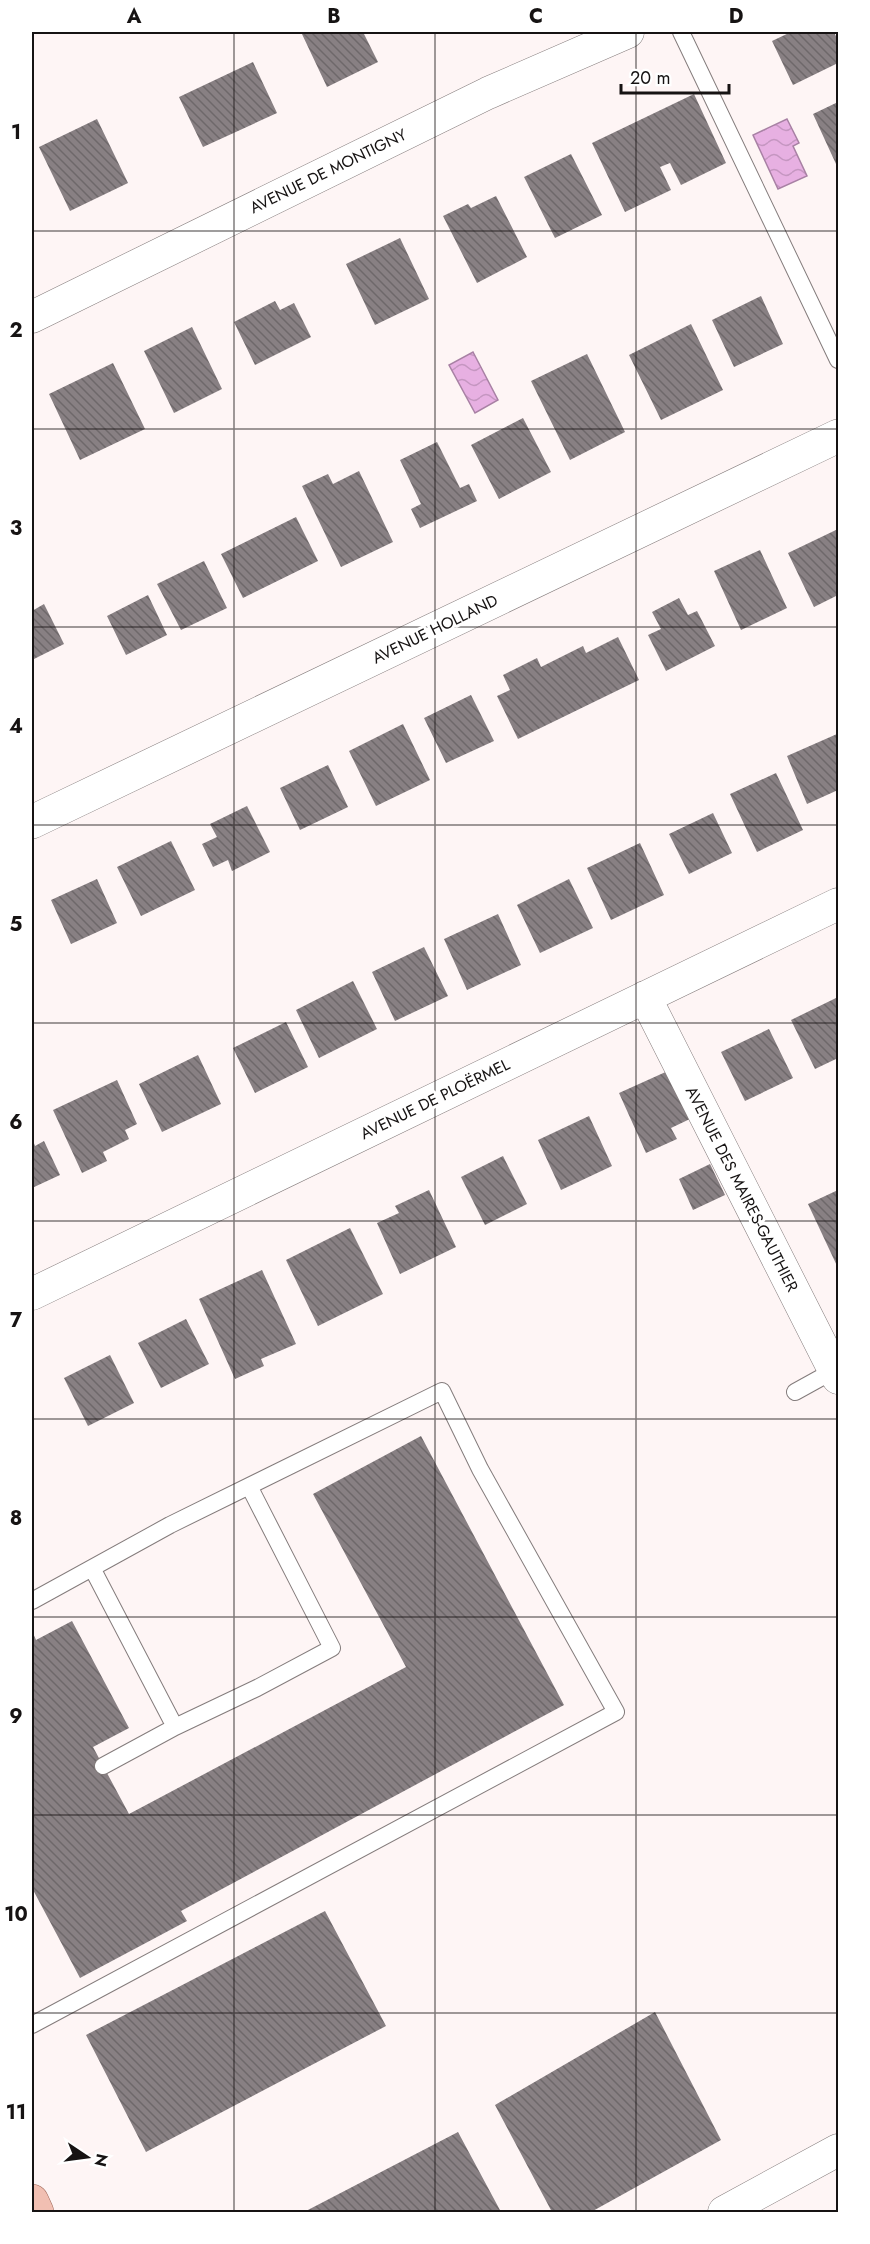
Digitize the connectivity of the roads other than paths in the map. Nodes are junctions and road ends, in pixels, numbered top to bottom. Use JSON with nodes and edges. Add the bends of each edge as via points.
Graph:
{"nodes":[{"id":1,"x":628,"y":32,"type":"edge"},
{"id":2,"x":681,"y":32,"type":"edge"},
{"id":3,"x":32,"y":316,"type":"edge"},
{"id":4,"x":838,"y":360,"type":"edge"},
{"id":5,"x":838,"y":436,"type":"edge"},
{"id":6,"x":32,"y":822,"type":"edge"},
{"id":7,"x":838,"y":904,"type":"edge"},
{"id":8,"x":645,"y":997,"type":"junction"},
{"id":9,"x":32,"y":1294,"type":"edge"},
{"id":10,"x":836,"y":1375,"type":"edge"},
{"id":11,"x":795,"y":1392,"type":"dead end"},
{"id":12,"x":249,"y":1486,"type":"junction"},
{"id":13,"x":92,"y":1568,"type":"junction"},
{"id":14,"x":32,"y":1600,"type":"edge"},
{"id":15,"x":175,"y":1727,"type":"junction"},
{"id":16,"x":103,"y":1766,"type":"dead end"},
{"id":17,"x":32,"y":2025,"type":"edge"},
{"id":18,"x":838,"y":2150,"type":"edge"},
{"id":19,"x":32,"y":2201,"type":"edge"},
{"id":20,"x":37,"y":2212,"type":"edge"},
{"id":21,"x":724,"y":2212,"type":"edge"}],
"edges":[{"from":1,"to":3,"type":"street","name":"AVENUE DE MONTIGNY","via":[[488,93]]},
{"from":2,"to":4,"type":"lane"},
{"from":5,"to":6,"type":"main road","name":"AVENUE HOLLAND"},
{"from":7,"to":8,"type":"street","name":"AVENUE DE PLOËRMEL"},
{"from":8,"to":9,"type":"street","name":"AVENUE DE PLOËRMEL"},
{"from":8,"to":10,"type":"street","name":"AVENUE DES MAIRES-GAUTHIER"},
{"from":10,"to":11,"type":"lane"},
{"from":12,"to":13,"type":"lane"},
{"from":12,"to":15,"type":"lane","via":[[332,1648]]},
{"from":12,"to":17,"type":"lane","via":[[442,1391],[480,1469],[616,1712]]},
{"from":13,"to":14,"type":"lane"},
{"from":13,"to":15,"type":"lane"},
{"from":15,"to":16,"type":"lane"},
{"from":18,"to":21,"type":"street"},
{"from":19,"to":20,"type":"main road"}]}
